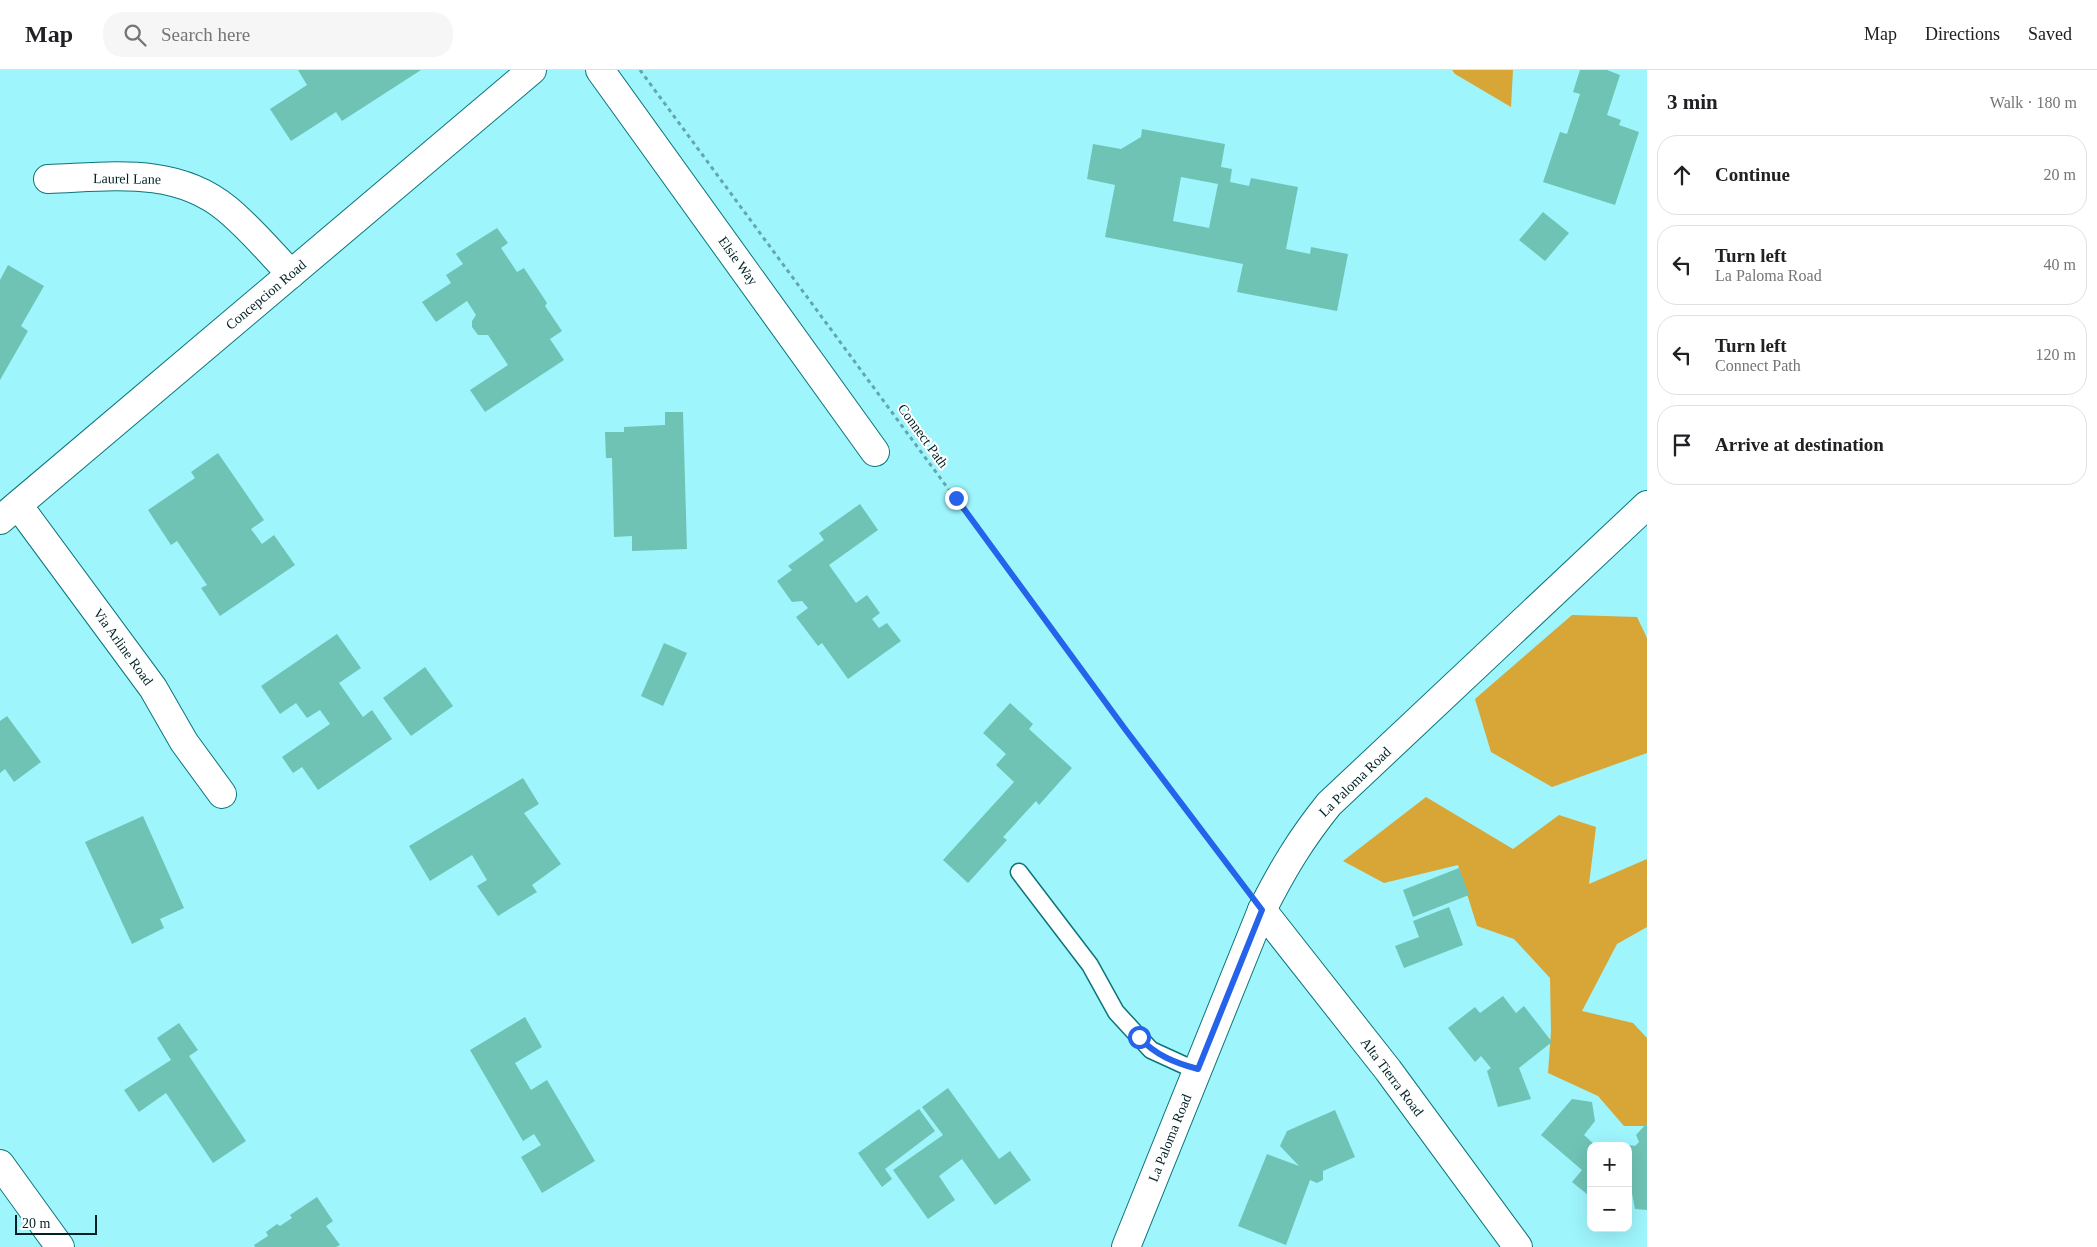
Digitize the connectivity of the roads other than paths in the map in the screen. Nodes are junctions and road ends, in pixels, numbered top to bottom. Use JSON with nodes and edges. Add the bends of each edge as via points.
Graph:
{"nodes":[{"id":1,"x":532,"y":70,"type":"edge"},
{"id":2,"x":600,"y":70,"type":"edge"},
{"id":3,"x":48,"y":179,"type":"dead end"},
{"id":4,"x":291,"y":274,"type":"junction"},
{"id":5,"x":875,"y":452,"type":"dead end"},
{"id":6,"x":1647,"y":505,"type":"edge"},
{"id":7,"x":9,"y":513,"type":"edge"},
{"id":8,"x":222,"y":794,"type":"dead end"},
{"id":9,"x":1019,"y":872,"type":"dead end"},
{"id":10,"x":1262,"y":910,"type":"junction"},
{"id":11,"x":1198,"y":1069,"type":"junction"},
{"id":12,"x":1,"y":1168,"type":"edge"},
{"id":13,"x":60,"y":1247,"type":"edge"},
{"id":14,"x":1126,"y":1247,"type":"edge"},
{"id":15,"x":1518,"y":1247,"type":"edge"}],
"edges":[{"from":1,"to":4,"type":"street","name":"Concepcion Road"},
{"from":2,"to":5,"type":"street","name":"Elsie Way"},
{"from":3,"to":4,"type":"street","name":"Laurel Lane","via":[[142,177],[167,179],[201,191],[226,208]]},
{"from":4,"to":7,"type":"street","name":"Concepcion Road"},
{"from":6,"to":10,"type":"street","name":"La Paloma Road","via":[[1330,804],[1303,837]]},
{"from":7,"to":8,"type":"street","name":"Via Arline Road","via":[[148,681],[184,742]]},
{"from":9,"to":11,"type":"lane","via":[[1090,965],[1116,1012],[1151,1050]]},
{"from":10,"to":11,"type":"street","name":"La Paloma Road"},
{"from":10,"to":15,"type":"street","name":"Alta Tierra Road","via":[[1388,1070]]},
{"from":11,"to":14,"type":"street","name":"La Paloma Road"},
{"from":12,"to":13,"type":"street"}]}
